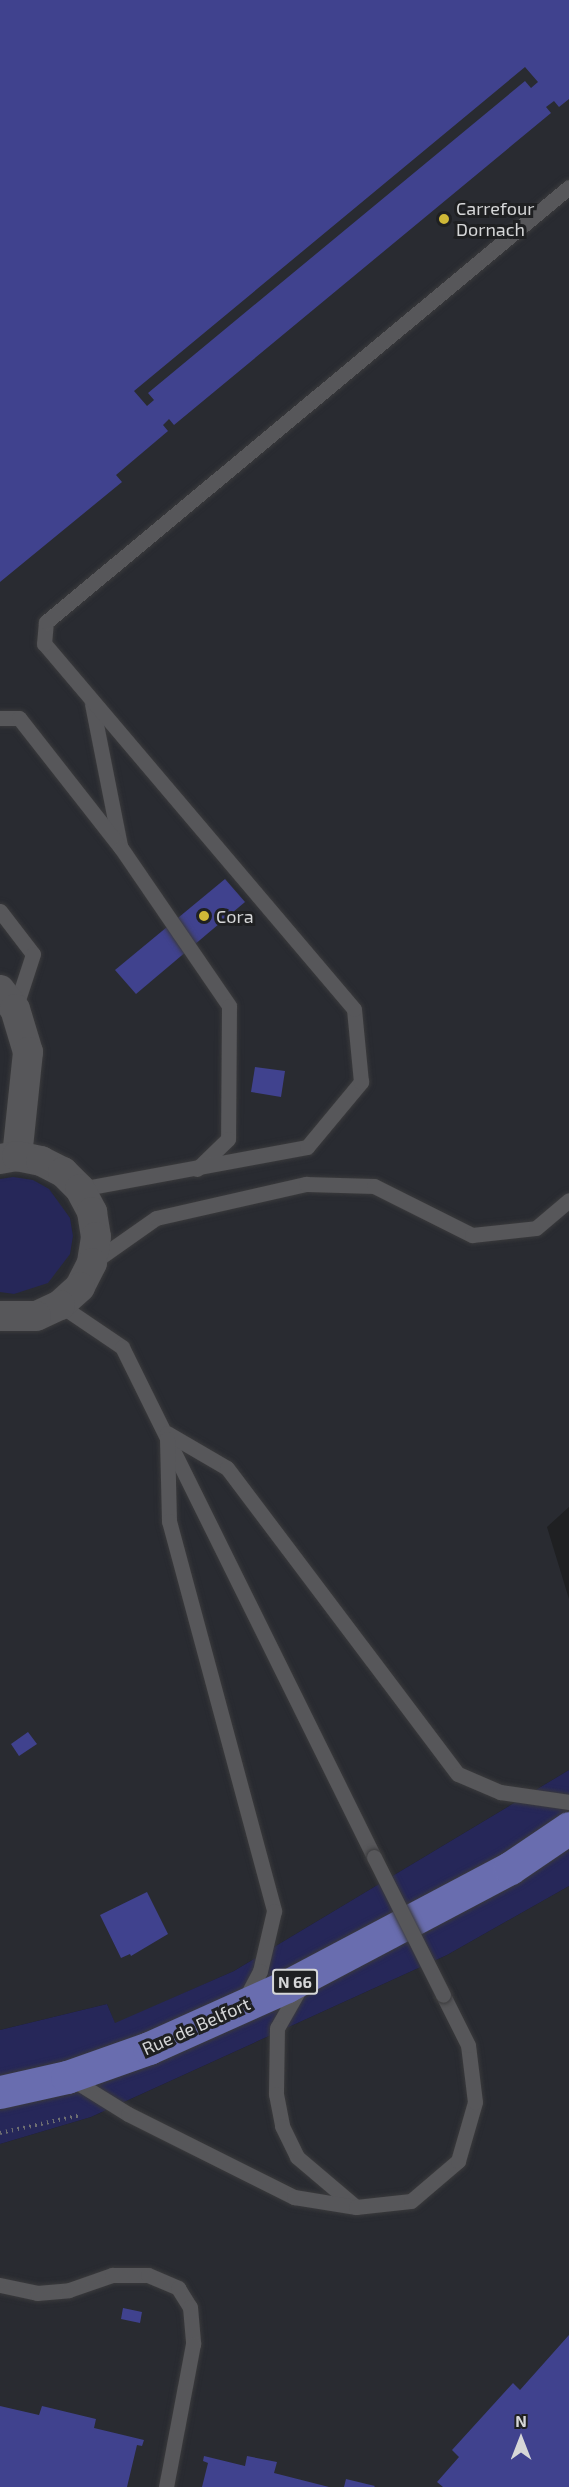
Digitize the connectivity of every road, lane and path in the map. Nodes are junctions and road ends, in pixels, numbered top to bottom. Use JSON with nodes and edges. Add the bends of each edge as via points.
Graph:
{"nodes":[{"id":1,"x":569,"y":187,"type":"edge"},
{"id":2,"x":92,"y":701,"type":"junction"},
{"id":3,"x":0,"y":718,"type":"edge"},
{"id":4,"x":120,"y":848,"type":"junction"},
{"id":5,"x":0,"y":911,"type":"edge"},
{"id":6,"x":7,"y":999,"type":"edge"},
{"id":7,"x":8,"y":1158,"type":"edge"},
{"id":8,"x":196,"y":1170,"type":"junction"},
{"id":9,"x":80,"y":1190,"type":"junction"},
{"id":10,"x":569,"y":1200,"type":"edge"},
{"id":11,"x":92,"y":1263,"type":"junction"},
{"id":12,"x":60,"y":1305,"type":"junction"},
{"id":13,"x":0,"y":1316,"type":"edge"},
{"id":14,"x":167,"y":1433,"type":"junction"},
{"id":15,"x":569,"y":1802,"type":"edge"},
{"id":16,"x":569,"y":1828,"type":"edge"},
{"id":17,"x":305,"y":1977,"type":"junction"},
{"id":18,"x":241,"y":2006,"type":"junction"},
{"id":19,"x":67,"y":2077,"type":"junction"},
{"id":20,"x":0,"y":2092,"type":"edge"},
{"id":21,"x":116,"y":2107,"type":"junction"},
{"id":22,"x":0,"y":2133,"type":"edge"},
{"id":23,"x":356,"y":2206,"type":"junction"},
{"id":24,"x":0,"y":2285,"type":"edge"},
{"id":25,"x":166,"y":2487,"type":"edge"}],
"edges":[{"from":1,"to":2,"type":"lane","via":[[46,622],[44,644]]},
{"from":2,"to":4,"type":"lane"},
{"from":2,"to":8,"type":"lane","via":[[354,1009],[361,1082],[307,1147]]},
{"from":3,"to":4,"type":"lane","via":[[19,718]]},
{"from":4,"to":8,"type":"lane","via":[[230,1006],[228,1139]]},
{"from":5,"to":6,"type":"lane","via":[[33,954]]},
{"from":6,"to":7,"type":"street","via":[[28,1052]]},
{"from":7,"to":9,"type":"street","via":[[41,1161],[63,1172]]},
{"from":8,"to":9,"type":"lane"},
{"from":9,"to":11,"type":"street","via":[[92,1212],[96,1238]]},
{"from":10,"to":11,"type":"lane","via":[[536,1228],[472,1235],[374,1186],[306,1184],[156,1218]]},
{"from":11,"to":12,"type":"street","via":[[80,1287]]},
{"from":12,"to":13,"type":"street","via":[[36,1316]]},
{"from":12,"to":14,"type":"lane","via":[[122,1347]]},
{"from":14,"to":15,"type":"lane","via":[[227,1468],[458,1774],[500,1792]]},
{"from":14,"to":18,"type":"lane","via":[[169,1521],[274,1911],[260,1971]]},
{"from":14,"to":23,"type":"lane","bridge":true,"via":[[468,2045],[475,2102],[458,2161],[411,2201]]},
{"from":16,"to":17,"type":"main road","name":"Rue de Belfort","number":"N 66","via":[[510,1869]]},
{"from":17,"to":18,"type":"main road","name":"Rue de Belfort","number":"N 66"},
{"from":17,"to":23,"type":"lane","via":[[277,2028],[276,2094],[282,2126],[297,2157]]},
{"from":18,"to":19,"type":"main road","name":"Rue de Belfort","number":"N 66","via":[[149,2048]]},
{"from":19,"to":20,"type":"main road","name":"Rue de Belfort","number":"N 66"},
{"from":19,"to":21,"type":"lane"},
{"from":21,"to":22,"type":"path","via":[[106,2114],[75,2115]]},
{"from":21,"to":23,"type":"lane","via":[[294,2197]]},
{"from":24,"to":25,"type":"lane","via":[[37,2293],[69,2290],[112,2276],[148,2275],[178,2288],[190,2307],[193,2344]]}]}
